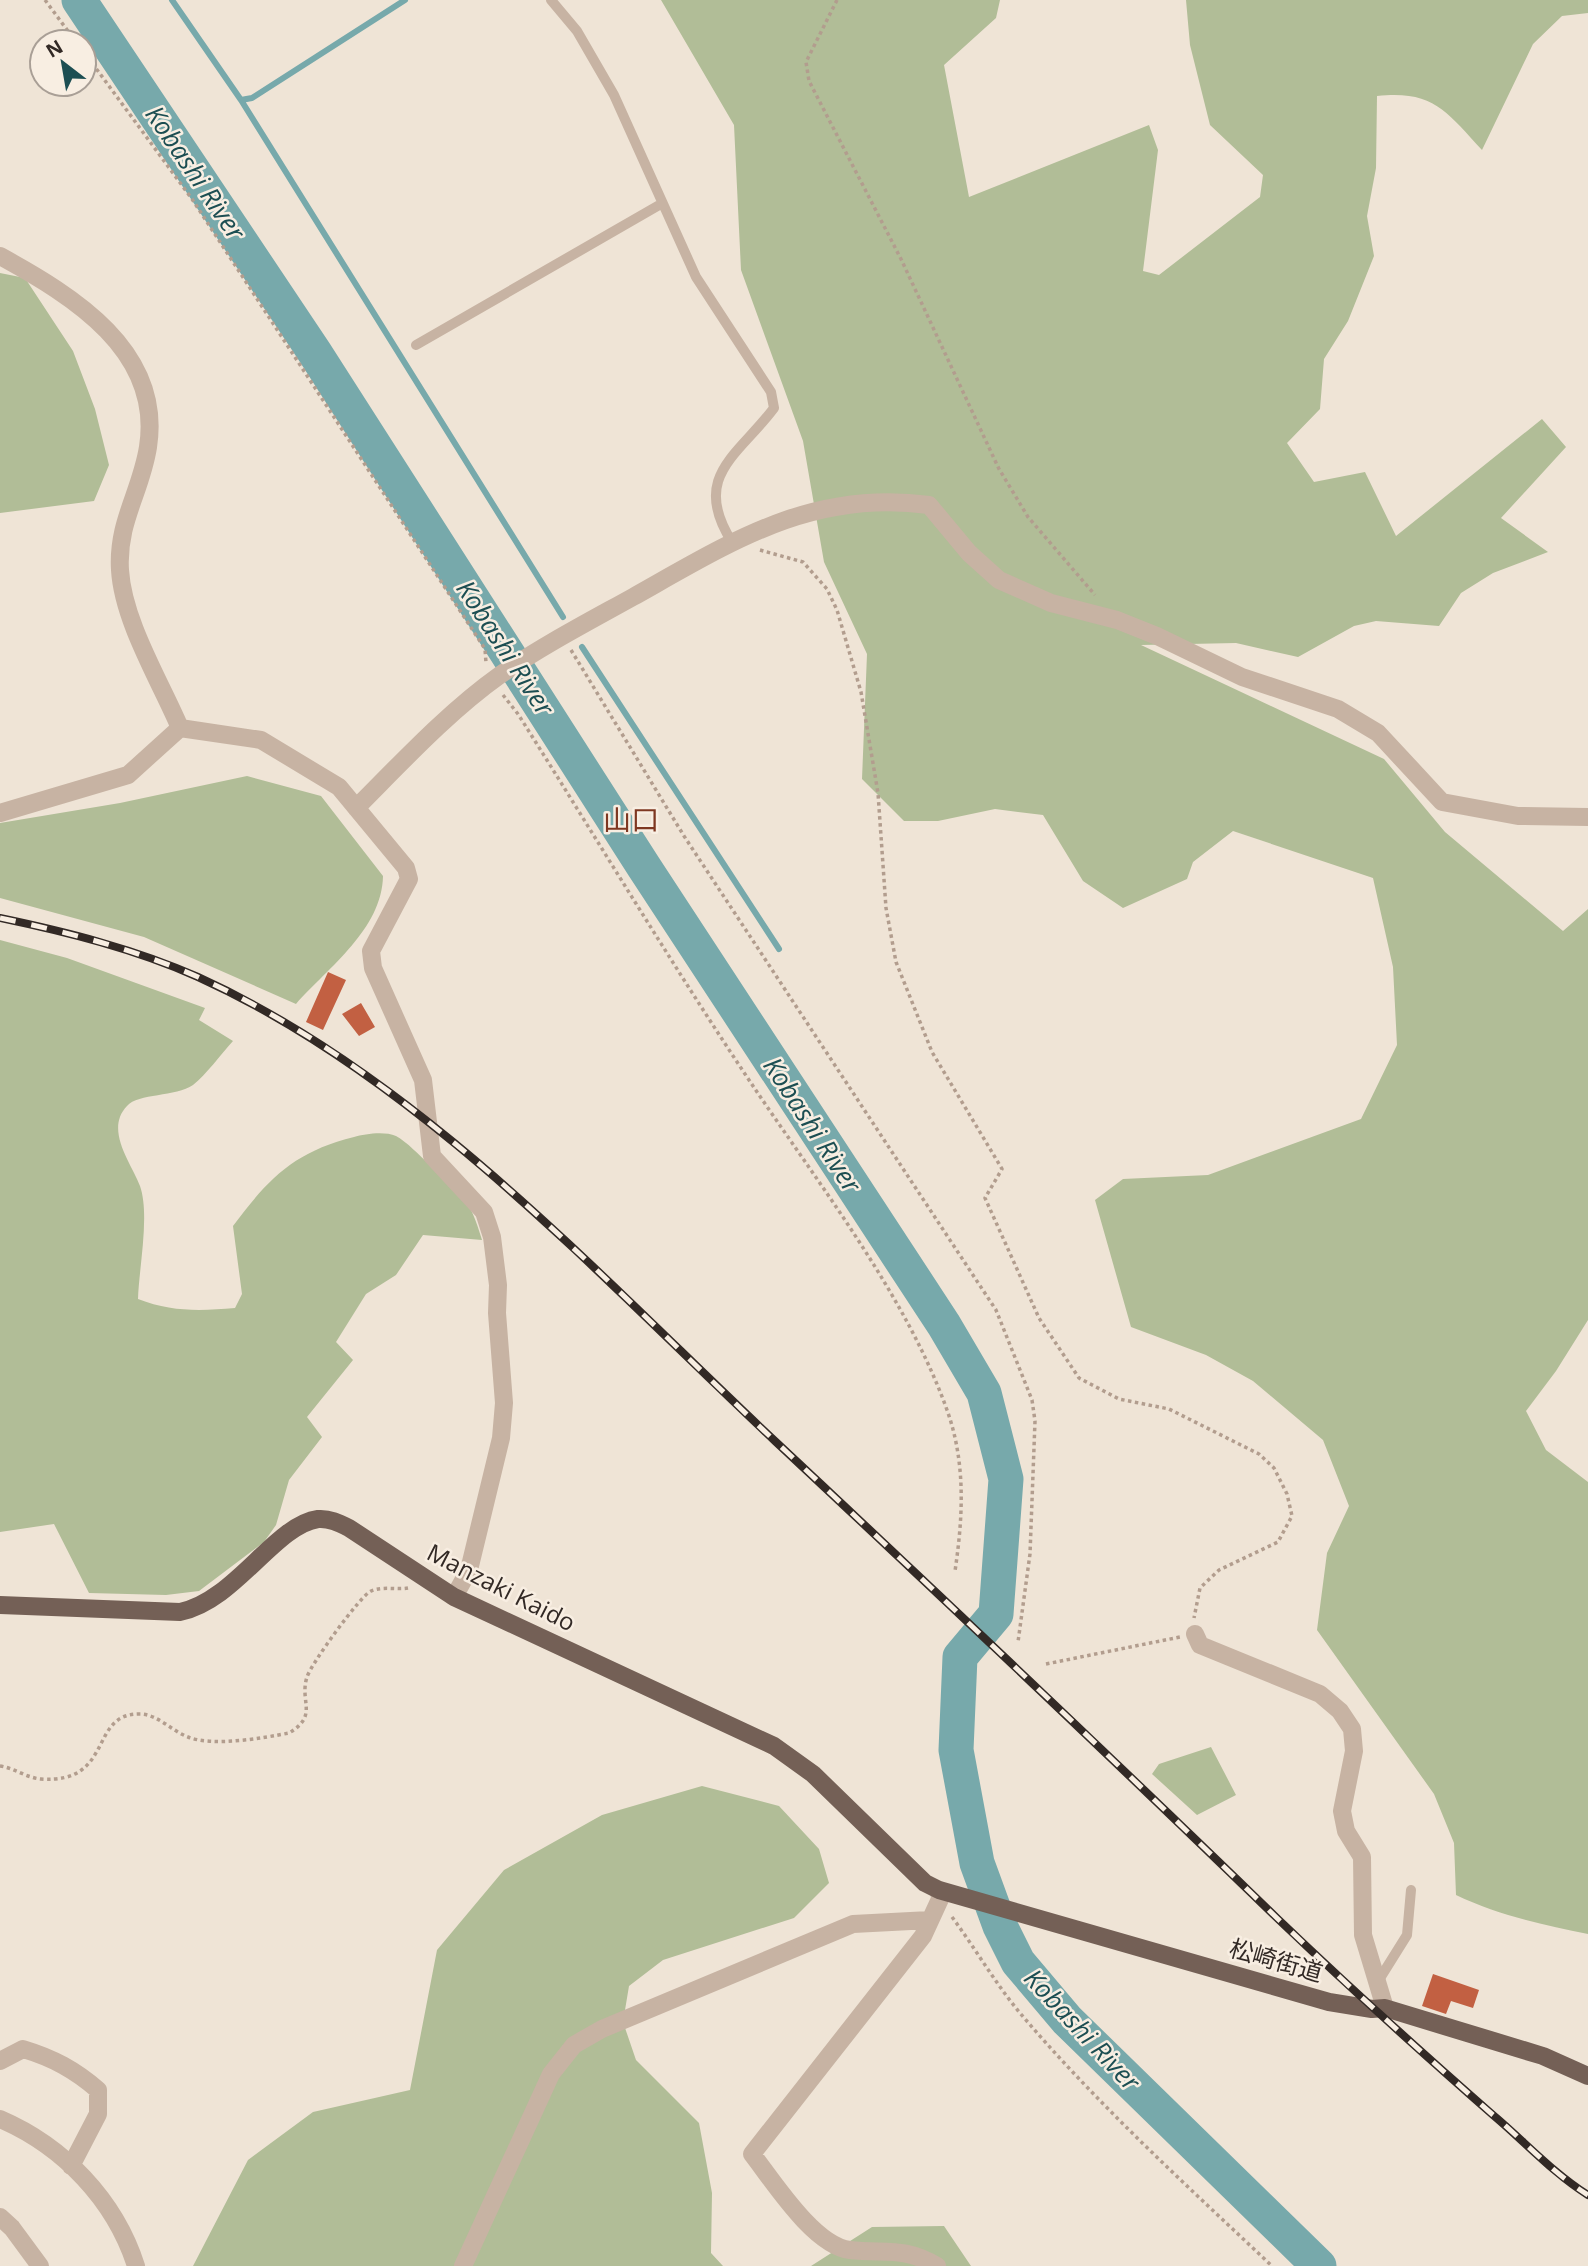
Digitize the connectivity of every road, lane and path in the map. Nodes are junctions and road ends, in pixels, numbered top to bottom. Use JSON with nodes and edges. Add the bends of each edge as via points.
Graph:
{"nodes":[{"id":1,"x":45,"y":0,"type":"edge"},
{"id":2,"x":551,"y":0,"type":"edge"},
{"id":3,"x":837,"y":0,"type":"edge"},
{"id":4,"x":66,"y":28,"type":"edge"},
{"id":5,"x":98,"y":71,"type":"edge"},
{"id":6,"x":661,"y":204,"type":"junction"},
{"id":7,"x":0,"y":256,"type":"edge"},
{"id":8,"x":416,"y":345,"type":"dead end"},
{"id":9,"x":732,"y":542,"type":"junction"},
{"id":10,"x":1116,"y":620,"type":"junction"},
{"id":11,"x":559,"y":638,"type":"junction"},
{"id":12,"x":494,"y":680,"type":"junction"},
{"id":13,"x":180,"y":728,"type":"junction"},
{"id":14,"x":356,"y":808,"type":"junction"},
{"id":15,"x":0,"y":813,"type":"edge"},
{"id":16,"x":1588,"y":817,"type":"edge"},
{"id":17,"x":955,"y":1571,"type":"dead end"},
{"id":18,"x":430,"y":1582,"type":"junction"},
{"id":19,"x":454,"y":1597,"type":"junction"},
{"id":20,"x":0,"y":1605,"type":"edge"},
{"id":21,"x":1195,"y":1634,"type":"junction"},
{"id":22,"x":1018,"y":1642,"type":"dead end"},
{"id":23,"x":1045,"y":1664,"type":"dead end"},
{"id":24,"x":0,"y":1766,"type":"edge"},
{"id":25,"x":1411,"y":1890,"type":"dead end"},
{"id":26,"x":939,"y":1901,"type":"junction"},
{"id":27,"x":1377,"y":1983,"type":"junction"},
{"id":28,"x":1385,"y":2008,"type":"junction"},
{"id":29,"x":0,"y":2061,"type":"edge"},
{"id":30,"x":1588,"y":2076,"type":"edge"},
{"id":31,"x":0,"y":2119,"type":"edge"},
{"id":32,"x":71,"y":2166,"type":"junction"},
{"id":33,"x":0,"y":2217,"type":"edge"},
{"id":34,"x":40,"y":2266,"type":"edge"},
{"id":35,"x":136,"y":2266,"type":"edge"},
{"id":36,"x":463,"y":2266,"type":"edge"},
{"id":37,"x":937,"y":2266,"type":"edge"},
{"id":38,"x":1272,"y":2266,"type":"edge"}],
"edges":[{"from":1,"to":4,"type":"path"},
{"from":2,"to":6,"type":"lane","via":[[577,31],[614,95]]},
{"from":3,"to":10,"type":"path","via":[[806,62],[809,81],[901,259],[999,469],[1028,517]]},
{"from":5,"to":12,"type":"path","via":[[192,199],[485,649],[485,673]]},
{"from":6,"to":8,"type":"lane"},
{"from":6,"to":9,"type":"lane","via":[[696,277],[771,392],[774,408],[744,438],[720,472],[715,502],[721,526]]},
{"from":7,"to":13,"type":"street","via":[[94,317],[115,337],[143,383],[150,410],[148,448],[120,540],[120,573],[125,603]]},
{"from":9,"to":10,"type":"street","via":[[814,509],[846,503],[929,505],[968,553],[999,580],[1051,603]]},
{"from":9,"to":11,"type":"street"},
{"from":9,"to":21,"type":"path","via":[[803,562],[827,589],[837,610],[861,692],[878,793],[886,908],[896,962],[932,1052],[1002,1169],[985,1198],[1039,1318],[1079,1378],[1119,1399],[1169,1409],[1259,1454],[1274,1468],[1287,1494],[1292,1516],[1278,1542],[1219,1570],[1200,1588]]},
{"from":10,"to":16,"type":"street","via":[[1242,677],[1338,709],[1378,733],[1442,802],[1518,816]]},
{"from":11,"to":12,"type":"street"},
{"from":11,"to":22,"type":"path","via":[[996,1310],[1032,1400],[1035,1421],[1030,1554]]},
{"from":12,"to":14,"type":"street"},
{"from":12,"to":17,"type":"path","via":[[861,1248],[930,1367],[948,1412],[963,1489]]},
{"from":13,"to":14,"type":"street","via":[[261,740],[339,786]]},
{"from":13,"to":15,"type":"street","via":[[128,775]]},
{"from":14,"to":19,"type":"street","via":[[406,868],[409,879],[371,951],[373,968],[423,1080],[432,1156],[484,1212],[498,1285],[504,1403],[501,1438],[469,1570]]},
{"from":18,"to":19,"type":"main road","name":"Manzaki Kaido"},
{"from":18,"to":20,"type":"main road","name":"Manzaki Kaido","via":[[349,1528],[317,1520],[292,1532],[213,1601],[197,1609]]},
{"from":18,"to":24,"type":"path","via":[[365,1595],[312,1664],[306,1680],[307,1716],[289,1733],[201,1741],[139,1713],[105,1730],[96,1758],[71,1775],[39,1779]]},
{"from":19,"to":26,"type":"main road","name":"Manzaki Kaido","via":[[784,1753],[813,1774]]},
{"from":21,"to":23,"type":"path"},
{"from":21,"to":27,"type":"street","via":[[1200,1645],[1320,1694],[1352,1729],[1354,1751],[1342,1811],[1346,1831],[1362,1857],[1363,1936]]},
{"from":25,"to":27,"type":"lane","via":[[1406,1935]]},
{"from":26,"to":28,"type":"main road","name":"松崎街道","via":[[1035,1918],[1329,2002]]},
{"from":26,"to":36,"type":"street","via":[[853,1924],[652,2007],[574,2045],[551,2074]]},
{"from":26,"to":37,"type":"street","via":[[923,1936],[752,2154],[817,2234],[846,2250],[907,2251]]},
{"from":26,"to":38,"type":"path","via":[[1018,2011],[1055,2052],[1138,2139]]},
{"from":27,"to":28,"type":"street"},
{"from":28,"to":30,"type":"main road","name":"松崎街道","via":[[1543,2056]]},
{"from":29,"to":32,"type":"street","via":[[23,2049],[50,2057],[98,2090],[98,2114]]},
{"from":31,"to":32,"type":"street","via":[[25,2130]]},
{"from":32,"to":35,"type":"street","via":[[101,2197]]},
{"from":33,"to":34,"type":"street"}]}
